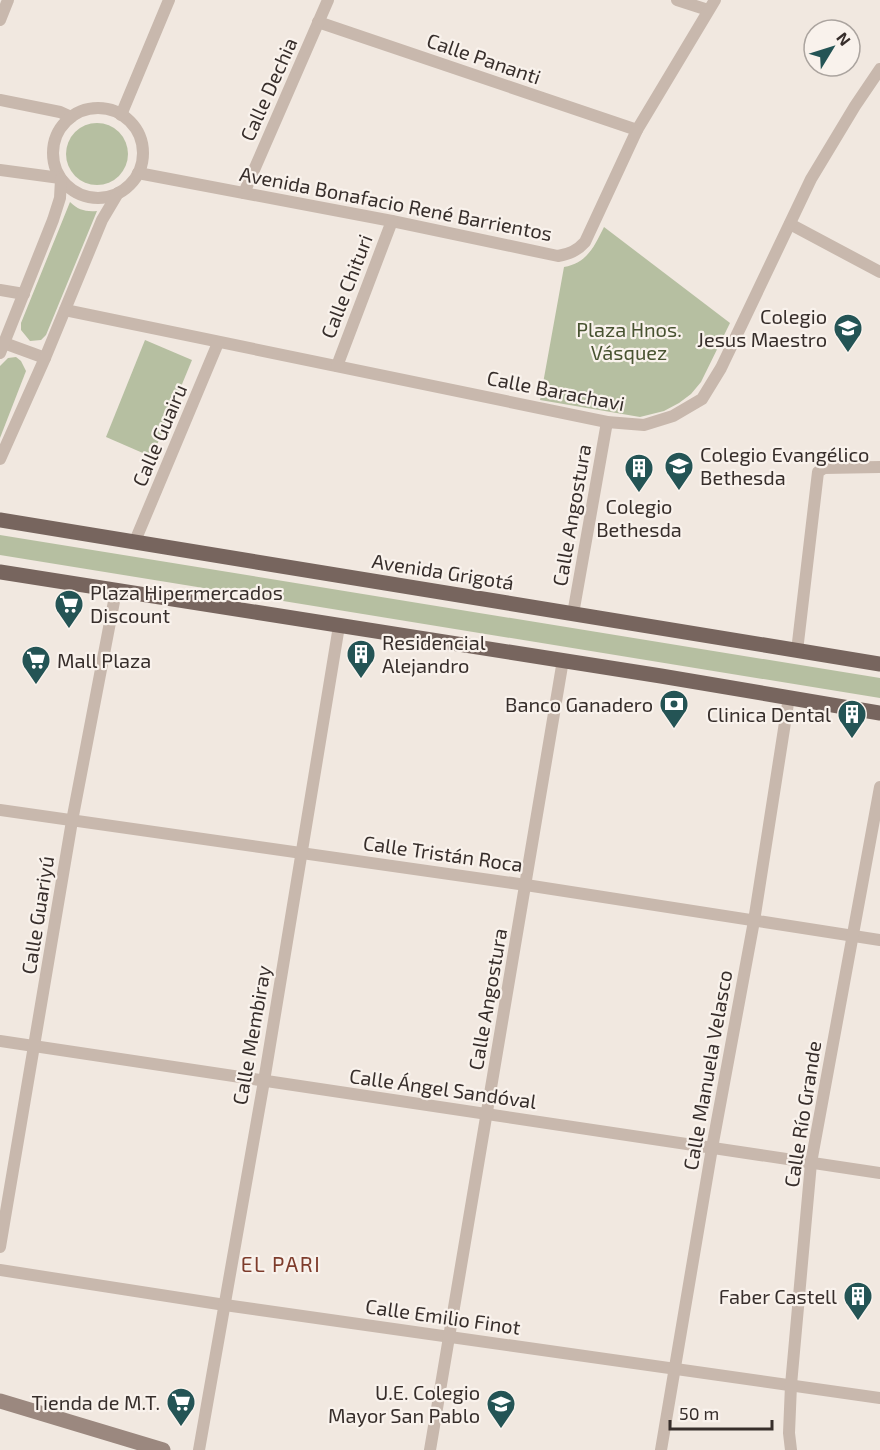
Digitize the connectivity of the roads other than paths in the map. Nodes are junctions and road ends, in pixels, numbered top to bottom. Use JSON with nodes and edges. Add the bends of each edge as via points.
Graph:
{"nodes":[{"id":1,"x":8,"y":0,"type":"edge"},
{"id":2,"x":169,"y":0,"type":"edge"},
{"id":3,"x":328,"y":0,"type":"edge"},
{"id":4,"x":677,"y":0,"type":"edge"},
{"id":5,"x":711,"y":5,"type":"edge"},
{"id":6,"x":0,"y":20,"type":"edge"},
{"id":7,"x":318,"y":22,"type":"junction"},
{"id":8,"x":880,"y":69,"type":"edge"},
{"id":9,"x":0,"y":100,"type":"edge"},
{"id":10,"x":121,"y":115,"type":"junction"},
{"id":11,"x":70,"y":117,"type":"junction"},
{"id":12,"x":637,"y":130,"type":"junction"},
{"id":13,"x":0,"y":170,"type":"edge"},
{"id":14,"x":138,"y":173,"type":"junction"},
{"id":15,"x":61,"y":179,"type":"junction"},
{"id":16,"x":118,"y":193,"type":"junction"},
{"id":17,"x":244,"y":193,"type":"junction"},
{"id":18,"x":392,"y":221,"type":"junction"},
{"id":19,"x":790,"y":224,"type":"junction"},
{"id":20,"x":880,"y":272,"type":"edge"},
{"id":21,"x":0,"y":290,"type":"edge"},
{"id":22,"x":24,"y":294,"type":"junction"},
{"id":23,"x":65,"y":310,"type":"junction"},
{"id":24,"x":218,"y":343,"type":"junction"},
{"id":25,"x":2,"y":348,"type":"edge"},
{"id":26,"x":45,"y":358,"type":"junction"},
{"id":27,"x":337,"y":366,"type":"junction"},
{"id":28,"x":607,"y":422,"type":"junction"},
{"id":29,"x":0,"y":459,"type":"edge"},
{"id":30,"x":880,"y":467,"type":"edge"},
{"id":31,"x":0,"y":520,"type":"edge"},
{"id":32,"x":135,"y":541,"type":"junction"},
{"id":33,"x":0,"y":572,"type":"edge"},
{"id":34,"x":116,"y":591,"type":"junction"},
{"id":35,"x":573,"y":614,"type":"junction"},
{"id":36,"x":339,"y":626,"type":"junction"},
{"id":37,"x":797,"y":651,"type":"junction"},
{"id":38,"x":563,"y":660,"type":"junction"},
{"id":39,"x":880,"y":664,"type":"edge"},
{"id":40,"x":789,"y":697,"type":"junction"},
{"id":41,"x":880,"y":713,"type":"edge"},
{"id":42,"x":880,"y":787,"type":"edge"},
{"id":43,"x":0,"y":810,"type":"edge"},
{"id":44,"x":72,"y":821,"type":"junction"},
{"id":45,"x":302,"y":853,"type":"junction"},
{"id":46,"x":526,"y":885,"type":"junction"},
{"id":47,"x":754,"y":921,"type":"junction"},
{"id":48,"x":852,"y":936,"type":"junction"},
{"id":49,"x":880,"y":940,"type":"edge"},
{"id":50,"x":0,"y":1041,"type":"edge"},
{"id":51,"x":34,"y":1047,"type":"junction"},
{"id":52,"x":264,"y":1081,"type":"junction"},
{"id":53,"x":488,"y":1114,"type":"junction"},
{"id":54,"x":712,"y":1148,"type":"junction"},
{"id":55,"x":811,"y":1163,"type":"junction"},
{"id":56,"x":880,"y":1173,"type":"edge"},
{"id":57,"x":0,"y":1247,"type":"edge"},
{"id":58,"x":0,"y":1270,"type":"edge"},
{"id":59,"x":225,"y":1305,"type":"junction"},
{"id":60,"x":448,"y":1335,"type":"junction"},
{"id":61,"x":674,"y":1370,"type":"junction"},
{"id":62,"x":791,"y":1385,"type":"junction"},
{"id":63,"x":880,"y":1398,"type":"edge"},
{"id":64,"x":0,"y":1401,"type":"edge"},
{"id":65,"x":163,"y":1450,"type":"edge"},
{"id":66,"x":198,"y":1450,"type":"edge"},
{"id":67,"x":429,"y":1450,"type":"edge"},
{"id":68,"x":661,"y":1450,"type":"edge"},
{"id":69,"x":791,"y":1450,"type":"edge"}],
"edges":[{"from":1,"to":6,"type":"street"},
{"from":2,"to":10,"type":"street"},
{"from":3,"to":7,"type":"street","name":"Calle Dechia"},
{"from":4,"to":5,"type":"street"},
{"from":5,"to":12,"type":"street","name":"Avenida Bonafacio René Barrientos"},
{"from":7,"to":12,"type":"street","name":"Calle Pananti"},
{"from":7,"to":17,"type":"street","name":"Calle Dechia"},
{"from":8,"to":19,"type":"street","name":"Calle Barachavi","via":[[811,179]]},
{"from":9,"to":11,"type":"street"},
{"from":10,"to":11,"type":"street","via":[[95,108]]},
{"from":10,"to":14,"type":"street","via":[[139,134],[142,160]]},
{"from":11,"to":15,"type":"street","via":[[55,140],[53,155]]},
{"from":12,"to":18,"type":"street","name":"Avenida Bonafacio René Barrientos","via":[[585,242],[569,254],[558,256]]},
{"from":13,"to":15,"type":"street"},
{"from":14,"to":16,"type":"street"},
{"from":14,"to":17,"type":"street","name":"Avenida Bonafacio René Barrientos"},
{"from":15,"to":16,"type":"street","via":[[89,197]]},
{"from":15,"to":22,"type":"street","via":[[53,220]]},
{"from":16,"to":23,"type":"street","via":[[102,220]]},
{"from":17,"to":18,"type":"street","name":"Avenida Bonafacio René Barrientos"},
{"from":18,"to":27,"type":"street","name":"Calle Chituri"},
{"from":19,"to":20,"type":"street"},
{"from":19,"to":28,"type":"street","name":"Calle Barachavi","via":[[721,368],[702,399],[673,416],[644,425]]},
{"from":21,"to":22,"type":"street"},
{"from":22,"to":25,"type":"street"},
{"from":23,"to":24,"type":"street","name":"Calle Barachavi"},
{"from":23,"to":26,"type":"street"},
{"from":24,"to":27,"type":"street","name":"Calle Barachavi"},
{"from":24,"to":32,"type":"street","name":"Calle Guairu"},
{"from":25,"to":26,"type":"street"},
{"from":26,"to":29,"type":"street"},
{"from":27,"to":28,"type":"street","name":"Calle Barachavi"},
{"from":28,"to":35,"type":"street","name":"Calle Angostura"},
{"from":30,"to":37,"type":"street","via":[[824,468],[818,472]]},
{"from":31,"to":32,"type":"main road","name":"Avenida Grigotá"},
{"from":32,"to":35,"type":"main road","name":"Avenida Grigotá"},
{"from":33,"to":34,"type":"main road"},
{"from":34,"to":36,"type":"main road"},
{"from":34,"to":44,"type":"street","name":"Calle Guariyú"},
{"from":35,"to":37,"type":"main road","name":"Avenida Grigotá"},
{"from":36,"to":38,"type":"main road"},
{"from":36,"to":45,"type":"street","name":"Calle Membiray"},
{"from":37,"to":39,"type":"main road","name":"Avenida Grigotá"},
{"from":38,"to":40,"type":"main road"},
{"from":38,"to":46,"type":"street","name":"Calle Angostura"},
{"from":40,"to":41,"type":"main road"},
{"from":40,"to":47,"type":"street","name":"Calle Manuela Velasco"},
{"from":42,"to":48,"type":"street","name":"Calle Río Grande"},
{"from":43,"to":44,"type":"street","name":"Calle Tristán Roca"},
{"from":44,"to":45,"type":"street","name":"Calle Tristán Roca"},
{"from":44,"to":51,"type":"street","name":"Calle Guariyú"},
{"from":45,"to":46,"type":"street","name":"Calle Tristán Roca"},
{"from":45,"to":52,"type":"street","name":"Calle Membiray"},
{"from":46,"to":47,"type":"street","name":"Calle Tristán Roca"},
{"from":46,"to":53,"type":"street","name":"Calle Angostura"},
{"from":47,"to":48,"type":"street","name":"Calle Tristán Roca"},
{"from":47,"to":54,"type":"street","name":"Calle Manuela Velasco"},
{"from":48,"to":49,"type":"street","name":"Calle Tristán Roca"},
{"from":48,"to":55,"type":"street","name":"Calle Río Grande"},
{"from":50,"to":51,"type":"street","name":"Calle Ángel Sandóval"},
{"from":51,"to":52,"type":"street","name":"Calle Ángel Sandóval"},
{"from":51,"to":57,"type":"street","name":"Calle Guariyú"},
{"from":52,"to":53,"type":"street","name":"Calle Ángel Sandóval"},
{"from":52,"to":59,"type":"street","name":"Calle Membiray"},
{"from":53,"to":54,"type":"street","name":"Calle Ángel Sandóval"},
{"from":53,"to":60,"type":"street","name":"Calle Angostura"},
{"from":54,"to":55,"type":"street","name":"Calle Ángel Sandóval"},
{"from":54,"to":61,"type":"street","name":"Calle Manuela Velasco"},
{"from":55,"to":56,"type":"street","name":"Calle Ángel Sandóval"},
{"from":55,"to":62,"type":"street","name":"Calle Río Grande"},
{"from":58,"to":59,"type":"street","name":"Calle Emilio Finot"},
{"from":59,"to":60,"type":"street","name":"Calle Emilio Finot"},
{"from":59,"to":66,"type":"street","name":"Calle Membiray"},
{"from":60,"to":61,"type":"street","name":"Calle Emilio Finot"},
{"from":60,"to":67,"type":"street","name":"Calle Angostura"},
{"from":61,"to":62,"type":"street","name":"Calle Emilio Finot"},
{"from":61,"to":68,"type":"street","name":"Calle Manuela Velasco"},
{"from":62,"to":63,"type":"street","name":"Calle Emilio Finot"},
{"from":62,"to":69,"type":"street","name":"Calle Río Grande"},
{"from":64,"to":65,"type":"street"}]}
